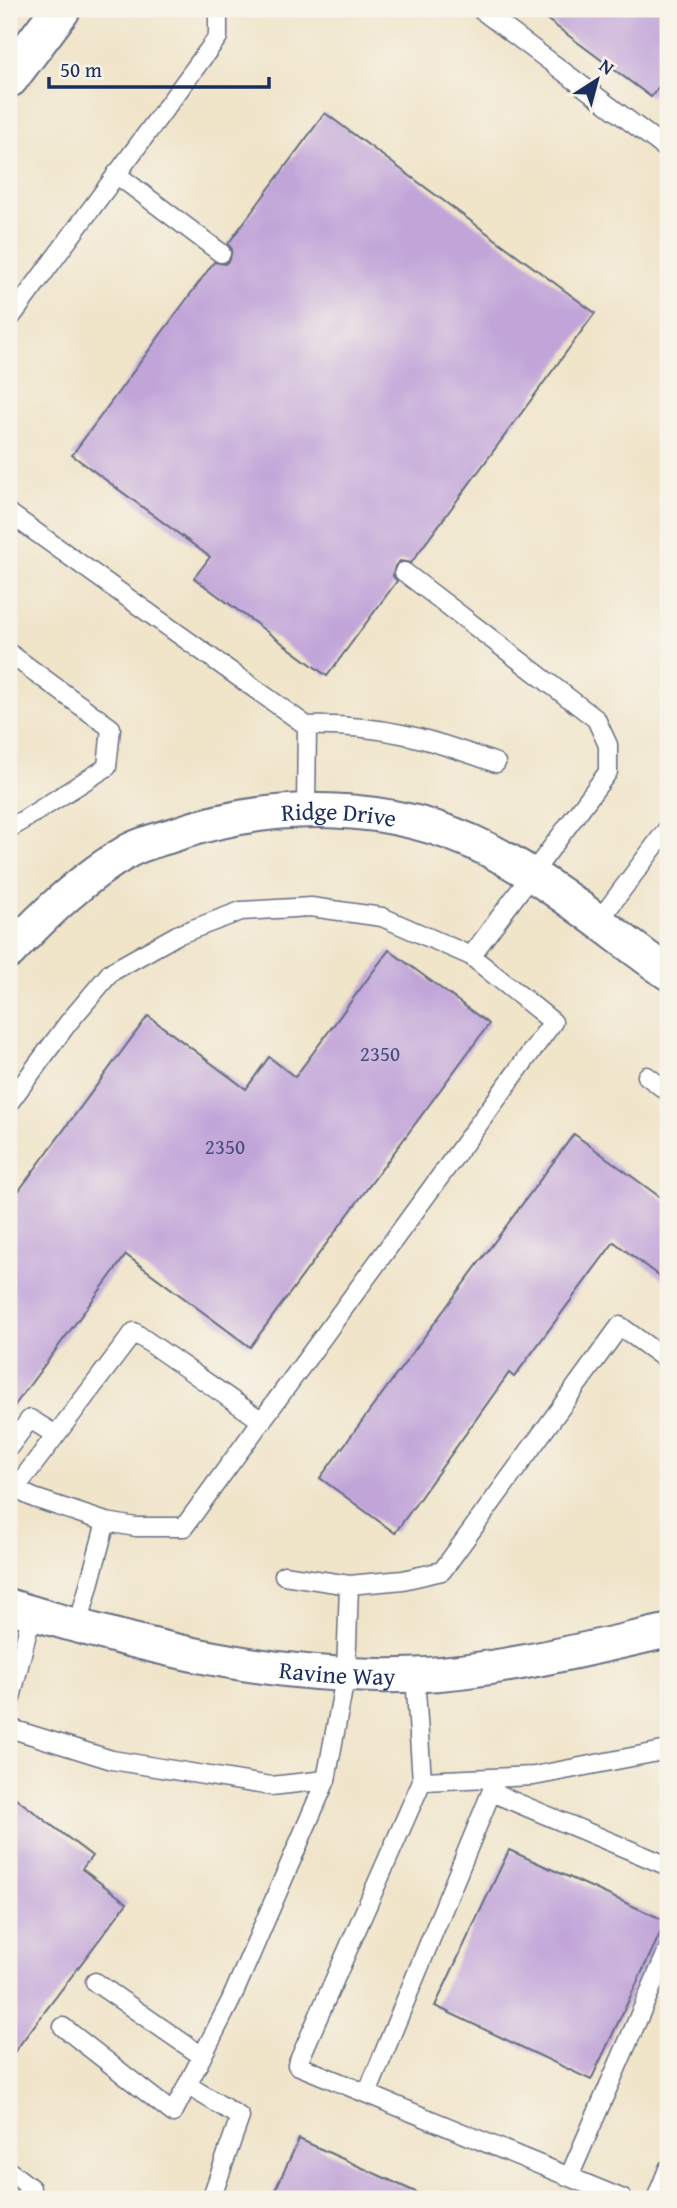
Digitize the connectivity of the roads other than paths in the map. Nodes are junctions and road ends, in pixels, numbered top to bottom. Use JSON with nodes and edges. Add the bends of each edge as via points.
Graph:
{"nodes":[{"id":1,"x":61,"y":9,"type":"edge"},
{"id":2,"x":218,"y":9,"type":"edge"},
{"id":3,"x":480,"y":9,"type":"edge"},
{"id":4,"x":9,"y":78,"type":"edge"},
{"id":5,"x":668,"y":150,"type":"edge"},
{"id":6,"x":116,"y":174,"type":"junction"},
{"id":7,"x":221,"y":253,"type":"dead end"},
{"id":8,"x":9,"y":320,"type":"edge"},
{"id":9,"x":9,"y":513,"type":"edge"},
{"id":10,"x":404,"y":572,"type":"dead end"},
{"id":11,"x":9,"y":653,"type":"edge"},
{"id":12,"x":307,"y":726,"type":"junction"},
{"id":13,"x":496,"y":763,"type":"dead end"},
{"id":14,"x":306,"y":809,"type":"junction"},
{"id":15,"x":668,"y":828,"type":"edge"},
{"id":16,"x":9,"y":829,"type":"edge"},
{"id":17,"x":531,"y":876,"type":"junction"},
{"id":18,"x":598,"y":922,"type":"junction"},
{"id":19,"x":9,"y":952,"type":"edge"},
{"id":20,"x":471,"y":956,"type":"junction"},
{"id":21,"x":668,"y":973,"type":"edge"},
{"id":22,"x":647,"y":1076,"type":"dead end"},
{"id":23,"x":668,"y":1092,"type":"edge"},
{"id":24,"x":9,"y":1103,"type":"edge"},
{"id":25,"x":668,"y":1361,"type":"edge"},
{"id":26,"x":262,"y":1422,"type":"junction"},
{"id":27,"x":56,"y":1435,"type":"junction"},
{"id":28,"x":9,"y":1447,"type":"edge"},
{"id":29,"x":12,"y":1487,"type":"edge"},
{"id":30,"x":106,"y":1522,"type":"junction"},
{"id":31,"x":284,"y":1575,"type":"dead end"},
{"id":32,"x":349,"y":1585,"type":"junction"},
{"id":33,"x":20,"y":1609,"type":"edge"},
{"id":34,"x":78,"y":1626,"type":"junction"},
{"id":35,"x":668,"y":1631,"type":"edge"},
{"id":36,"x":345,"y":1673,"type":"junction"},
{"id":37,"x":415,"y":1675,"type":"junction"},
{"id":38,"x":9,"y":1706,"type":"edge"},
{"id":39,"x":9,"y":1728,"type":"edge"},
{"id":40,"x":668,"y":1750,"type":"edge"},
{"id":41,"x":326,"y":1780,"type":"junction"},
{"id":42,"x":422,"y":1781,"type":"junction"},
{"id":43,"x":494,"y":1785,"type":"junction"},
{"id":44,"x":668,"y":1866,"type":"edge"},
{"id":45,"x":668,"y":1950,"type":"edge"},
{"id":46,"x":95,"y":1982,"type":"dead end"},
{"id":47,"x":63,"y":2027,"type":"dead end"},
{"id":48,"x":202,"y":2056,"type":"junction"},
{"id":49,"x":187,"y":2085,"type":"junction"},
{"id":50,"x":367,"y":2094,"type":"junction"},
{"id":51,"x":668,"y":2169,"type":"edge"},
{"id":52,"x":9,"y":2171,"type":"edge"},
{"id":53,"x":569,"y":2177,"type":"junction"},
{"id":54,"x":22,"y":2199,"type":"edge"},
{"id":55,"x":211,"y":2199,"type":"edge"},
{"id":56,"x":623,"y":2199,"type":"edge"},
{"id":57,"x":656,"y":2199,"type":"edge"}],
"edges":[{"from":1,"to":4,"type":"street"},
{"from":2,"to":6,"type":"lane","via":[[218,37]]},
{"from":3,"to":5,"type":"lane"},
{"from":6,"to":7,"type":"lane"},
{"from":6,"to":8,"type":"lane"},
{"from":9,"to":12,"type":"lane"},
{"from":10,"to":17,"type":"lane","via":[[596,719],[608,745],[608,772]]},
{"from":11,"to":16,"type":"lane","via":[[111,728],[107,767]]},
{"from":12,"to":13,"type":"lane","via":[[354,725],[428,738]]},
{"from":12,"to":14,"type":"lane"},
{"from":14,"to":17,"type":"street","name":"Ridge Drive","via":[[366,812],[446,831],[490,850]]},
{"from":14,"to":19,"type":"street","name":"Ridge Drive","via":[[209,822],[131,849],[59,899]]},
{"from":15,"to":18,"type":"lane"},
{"from":17,"to":18,"type":"street","name":"Ridge Drive"},
{"from":17,"to":20,"type":"lane"},
{"from":18,"to":21,"type":"street","name":"Ridge Drive"},
{"from":20,"to":24,"type":"lane","via":[[382,916],[311,907],[241,911],[177,936],[111,972]]},
{"from":20,"to":26,"type":"lane","via":[[553,1022]]},
{"from":22,"to":23,"type":"lane"},
{"from":25,"to":32,"type":"lane","via":[[620,1326],[442,1571]]},
{"from":26,"to":27,"type":"lane","via":[[134,1332]]},
{"from":26,"to":30,"type":"lane","via":[[184,1527]]},
{"from":27,"to":28,"type":"lane","via":[[30,1419]]},
{"from":27,"to":29,"type":"lane"},
{"from":29,"to":30,"type":"lane"},
{"from":30,"to":34,"type":"lane"},
{"from":31,"to":32,"type":"lane"},
{"from":32,"to":36,"type":"lane"},
{"from":33,"to":34,"type":"street","name":"Ravine Way"},
{"from":33,"to":38,"type":"lane"},
{"from":34,"to":36,"type":"street","name":"Ravine Way","via":[[217,1660],[285,1671]]},
{"from":35,"to":37,"type":"street","name":"Ravine Way","via":[[531,1659]]},
{"from":36,"to":37,"type":"street","name":"Ravine Way"},
{"from":36,"to":41,"type":"lane"},
{"from":37,"to":42,"type":"lane"},
{"from":39,"to":41,"type":"lane","via":[[139,1765],[271,1786]]},
{"from":40,"to":43,"type":"lane"},
{"from":41,"to":48,"type":"lane","via":[[231,2000]]},
{"from":42,"to":43,"type":"lane"},
{"from":42,"to":50,"type":"lane","via":[[297,2065]]},
{"from":43,"to":44,"type":"lane"},
{"from":43,"to":50,"type":"lane"},
{"from":45,"to":53,"type":"lane"},
{"from":46,"to":48,"type":"lane"},
{"from":47,"to":49,"type":"lane","via":[[173,2113]]},
{"from":48,"to":49,"type":"lane"},
{"from":49,"to":55,"type":"lane","via":[[240,2117]]},
{"from":50,"to":53,"type":"lane"},
{"from":51,"to":57,"type":"lane"},
{"from":52,"to":54,"type":"lane","via":[[31,2188]]},
{"from":53,"to":56,"type":"lane"}]}
